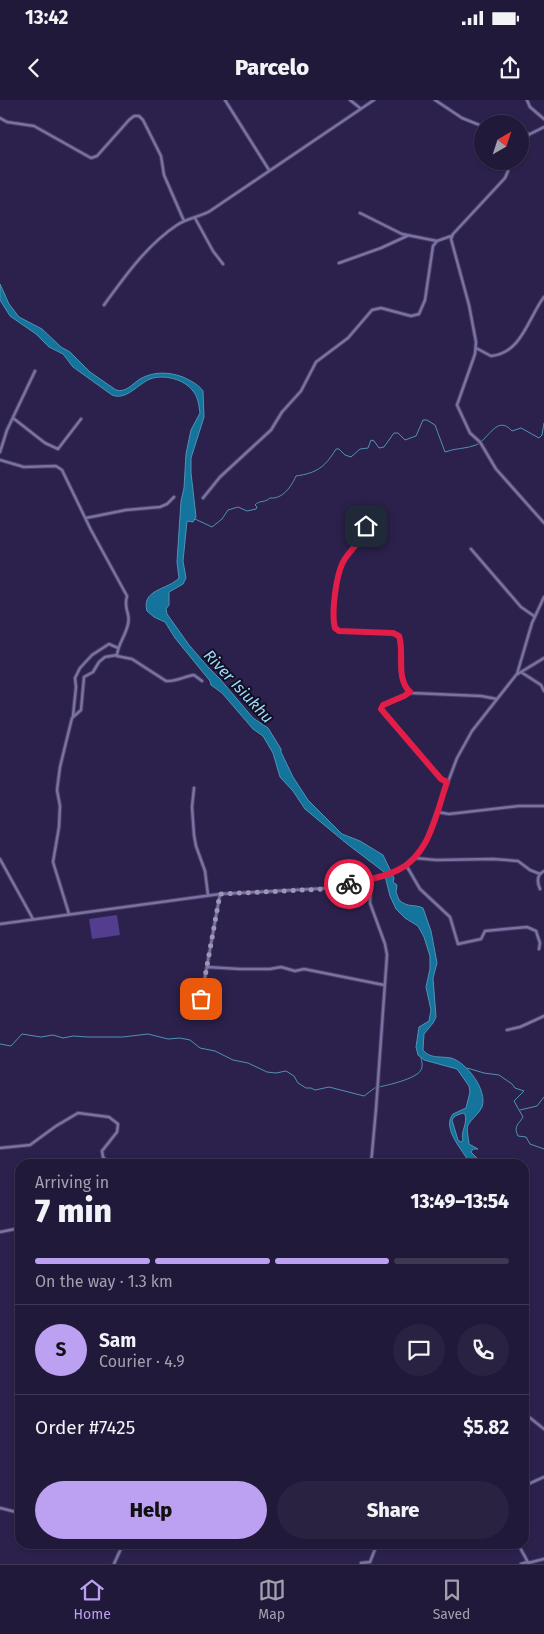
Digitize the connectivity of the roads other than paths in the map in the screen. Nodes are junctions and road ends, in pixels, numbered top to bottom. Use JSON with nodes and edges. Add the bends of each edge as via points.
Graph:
{"nodes":[{"id":1,"x":225,"y":100,"type":"edge"},
{"id":2,"x":350,"y":100,"type":"edge"},
{"id":3,"x":374,"y":100,"type":"edge"},
{"id":4,"x":435,"y":100,"type":"edge"},
{"id":5,"x":527,"y":100,"type":"edge"},
{"id":6,"x":360,"y":108,"type":"junction"},
{"id":7,"x":0,"y":118,"type":"edge"},
{"id":8,"x":544,"y":119,"type":"edge"},
{"id":9,"x":474,"y":123,"type":"edge"},
{"id":10,"x":544,"y":127,"type":"edge"},
{"id":11,"x":530,"y":134,"type":"edge"},
{"id":12,"x":269,"y":170,"type":"junction"},
{"id":13,"x":508,"y":170,"type":"edge"},
{"id":14,"x":360,"y":213,"type":"dead end"},
{"id":15,"x":195,"y":218,"type":"junction"},
{"id":16,"x":184,"y":221,"type":"junction"},
{"id":17,"x":407,"y":236,"type":"junction"},
{"id":18,"x":452,"y":236,"type":"junction"},
{"id":19,"x":437,"y":241,"type":"junction"},
{"id":20,"x":339,"y":263,"type":"dead end"},
{"id":21,"x":223,"y":264,"type":"dead end"},
{"id":22,"x":544,"y":297,"type":"edge"},
{"id":23,"x":104,"y":306,"type":"dead end"},
{"id":24,"x":476,"y":348,"type":"junction"},
{"id":25,"x":35,"y":371,"type":"dead end"},
{"id":26,"x":13,"y":418,"type":"junction"},
{"id":27,"x":81,"y":419,"type":"dead end"},
{"id":28,"x":0,"y":452,"type":"edge"},
{"id":29,"x":0,"y":460,"type":"edge"},
{"id":30,"x":174,"y":497,"type":"dead end"},
{"id":31,"x":203,"y":498,"type":"dead end"},
{"id":32,"x":371,"y":517,"type":"dead end"},
{"id":33,"x":86,"y":518,"type":"junction"},
{"id":34,"x":544,"y":524,"type":"edge"},
{"id":35,"x":471,"y":549,"type":"dead end"},
{"id":36,"x":544,"y":597,"type":"edge"},
{"id":37,"x":534,"y":616,"type":"junction"},
{"id":38,"x":118,"y":648,"type":"junction"},
{"id":39,"x":117,"y":656,"type":"junction"},
{"id":40,"x":544,"y":658,"type":"edge"},
{"id":41,"x":519,"y":673,"type":"junction"},
{"id":42,"x":202,"y":681,"type":"dead end"},
{"id":43,"x":544,"y":691,"type":"edge"},
{"id":44,"x":410,"y":692,"type":"junction"},
{"id":45,"x":497,"y":698,"type":"junction"},
{"id":46,"x":72,"y":718,"type":"junction"},
{"id":47,"x":447,"y":782,"type":"junction"},
{"id":48,"x":194,"y":788,"type":"dead end"},
{"id":49,"x":544,"y":806,"type":"edge"},
{"id":50,"x":437,"y":812,"type":"junction"},
{"id":51,"x":415,"y":858,"type":"junction"},
{"id":52,"x":0,"y":859,"type":"edge"},
{"id":53,"x":406,"y":865,"type":"junction"},
{"id":54,"x":544,"y":871,"type":"edge"},
{"id":55,"x":540,"y":874,"type":"junction"},
{"id":56,"x":371,"y":879,"type":"junction"},
{"id":57,"x":540,"y":889,"type":"dead end"},
{"id":58,"x":220,"y":894,"type":"junction"},
{"id":59,"x":208,"y":896,"type":"junction"},
{"id":60,"x":69,"y":914,"type":"junction"},
{"id":61,"x":33,"y":918,"type":"junction"},
{"id":62,"x":0,"y":924,"type":"edge"},
{"id":63,"x":544,"y":943,"type":"edge"},
{"id":64,"x":207,"y":967,"type":"junction"},
{"id":65,"x":384,"y":985,"type":"junction"},
{"id":66,"x":201,"y":999,"type":"dead end"},
{"id":67,"x":544,"y":1016,"type":"edge"},
{"id":68,"x":507,"y":1030,"type":"dead end"},
{"id":69,"x":0,"y":1148,"type":"edge"},
{"id":70,"x":104,"y":1159,"type":"edge"},
{"id":71,"x":371,"y":1159,"type":"edge"},
{"id":72,"x":15,"y":1229,"type":"edge"},
{"id":73,"x":0,"y":1232,"type":"edge"},
{"id":74,"x":529,"y":1417,"type":"edge"},
{"id":75,"x":544,"y":1429,"type":"edge"},
{"id":76,"x":544,"y":1477,"type":"edge"},
{"id":77,"x":529,"y":1484,"type":"edge"},
{"id":78,"x":0,"y":1508,"type":"edge"},
{"id":79,"x":15,"y":1512,"type":"edge"},
{"id":80,"x":121,"y":1549,"type":"edge"},
{"id":81,"x":375,"y":1549,"type":"edge"},
{"id":82,"x":521,"y":1549,"type":"edge"},
{"id":83,"x":544,"y":1559,"type":"edge"},
{"id":84,"x":528,"y":1563,"type":"edge"},
{"id":85,"x":114,"y":1564,"type":"edge"},
{"id":86,"x":361,"y":1564,"type":"edge"},
{"id":87,"x":521,"y":1564,"type":"edge"}],
"edges":[{"from":1,"to":12,"type":"street"},
{"from":2,"to":6,"type":"street"},
{"from":3,"to":6,"type":"street"},
{"from":4,"to":9,"type":"street"},
{"from":5,"to":8,"type":"street"},
{"from":6,"to":12,"type":"street"},
{"from":7,"to":16,"type":"street","via":[[34,126],[91,158],[97,156],[129,120],[139,116],[161,156],[164,175]]},
{"from":10,"to":11,"type":"street"},
{"from":12,"to":15,"type":"street"},
{"from":13,"to":18,"type":"street","via":[[505,178]]},
{"from":14,"to":17,"type":"street"},
{"from":15,"to":16,"type":"street"},
{"from":15,"to":21,"type":"street"},
{"from":16,"to":23,"type":"street","via":[[154,242]]},
{"from":17,"to":19,"type":"street"},
{"from":17,"to":20,"type":"street"},
{"from":18,"to":19,"type":"street"},
{"from":18,"to":24,"type":"street"},
{"from":19,"to":31,"type":"street","via":[[432,246],[425,300],[419,314],[411,316],[381,308],[372,310],[348,338],[318,360],[301,391],[280,414],[271,430],[220,477]]},
{"from":22,"to":24,"type":"street","via":[[524,332],[508,351],[491,356]]},
{"from":24,"to":34,"type":"street","via":[[457,404],[470,433],[496,469]]},
{"from":25,"to":26,"type":"street"},
{"from":26,"to":27,"type":"street","via":[[57,449]]},
{"from":26,"to":28,"type":"street"},
{"from":29,"to":33,"type":"street","via":[[24,468],[60,468]]},
{"from":30,"to":33,"type":"street","via":[[160,507]]},
{"from":32,"to":44,"type":"street","via":[[339,572],[334,626],[339,631],[398,635],[402,672]]},
{"from":33,"to":38,"type":"street","via":[[127,596],[124,605],[128,625]]},
{"from":35,"to":37,"type":"street","via":[[523,609]]},
{"from":36,"to":37,"type":"street"},
{"from":37,"to":41,"type":"street"},
{"from":38,"to":39,"type":"street"},
{"from":38,"to":46,"type":"street","via":[[109,644],[80,668],[74,678]]},
{"from":39,"to":42,"type":"street","via":[[132,659],[166,681],[194,675]]},
{"from":39,"to":46,"type":"street","via":[[105,657],[93,672],[84,677],[81,710]]},
{"from":40,"to":41,"type":"street"},
{"from":41,"to":43,"type":"street","via":[[541,685]]},
{"from":41,"to":45,"type":"street"},
{"from":44,"to":45,"type":"street"},
{"from":44,"to":47,"type":"street","via":[[383,705],[381,710],[438,776]]},
{"from":45,"to":47,"type":"street","via":[[465,741]]},
{"from":46,"to":60,"type":"street","via":[[58,778],[59,821],[53,862]]},
{"from":47,"to":50,"type":"street"},
{"from":48,"to":59,"type":"street","via":[[194,835],[205,871]]},
{"from":49,"to":50,"type":"street","via":[[448,814]]},
{"from":50,"to":51,"type":"street","via":[[426,843]]},
{"from":51,"to":53,"type":"street"},
{"from":51,"to":55,"type":"street","via":[[518,861]]},
{"from":52,"to":61,"type":"street"},
{"from":53,"to":56,"type":"street"},
{"from":53,"to":63,"type":"street","via":[[420,889],[450,918],[458,944],[481,939],[489,930],[527,927],[536,931],[540,947]]},
{"from":54,"to":55,"type":"street"},
{"from":55,"to":57,"type":"street","via":[[537,881]]},
{"from":56,"to":58,"type":"street","via":[[329,888]]},
{"from":56,"to":65,"type":"street","via":[[371,912],[386,948]]},
{"from":58,"to":59,"type":"street"},
{"from":58,"to":64,"type":"street"},
{"from":59,"to":60,"type":"street"},
{"from":60,"to":61,"type":"street"},
{"from":61,"to":62,"type":"street"},
{"from":64,"to":65,"type":"street","via":[[304,969]]},
{"from":64,"to":66,"type":"street"},
{"from":65,"to":71,"type":"street"},
{"from":67,"to":68,"type":"street"},
{"from":69,"to":70,"type":"street","via":[[28,1146],[80,1112],[112,1118],[118,1124],[117,1132],[102,1151]]},
{"from":72,"to":73,"type":"street"},
{"from":74,"to":75,"type":"street"},
{"from":76,"to":77,"type":"street"},
{"from":78,"to":79,"type":"street"},
{"from":80,"to":85,"type":"street"},
{"from":81,"to":86,"type":"street","via":[[370,1562]]},
{"from":82,"to":84,"type":"street"},
{"from":83,"to":84,"type":"street"},
{"from":84,"to":87,"type":"street"}]}
